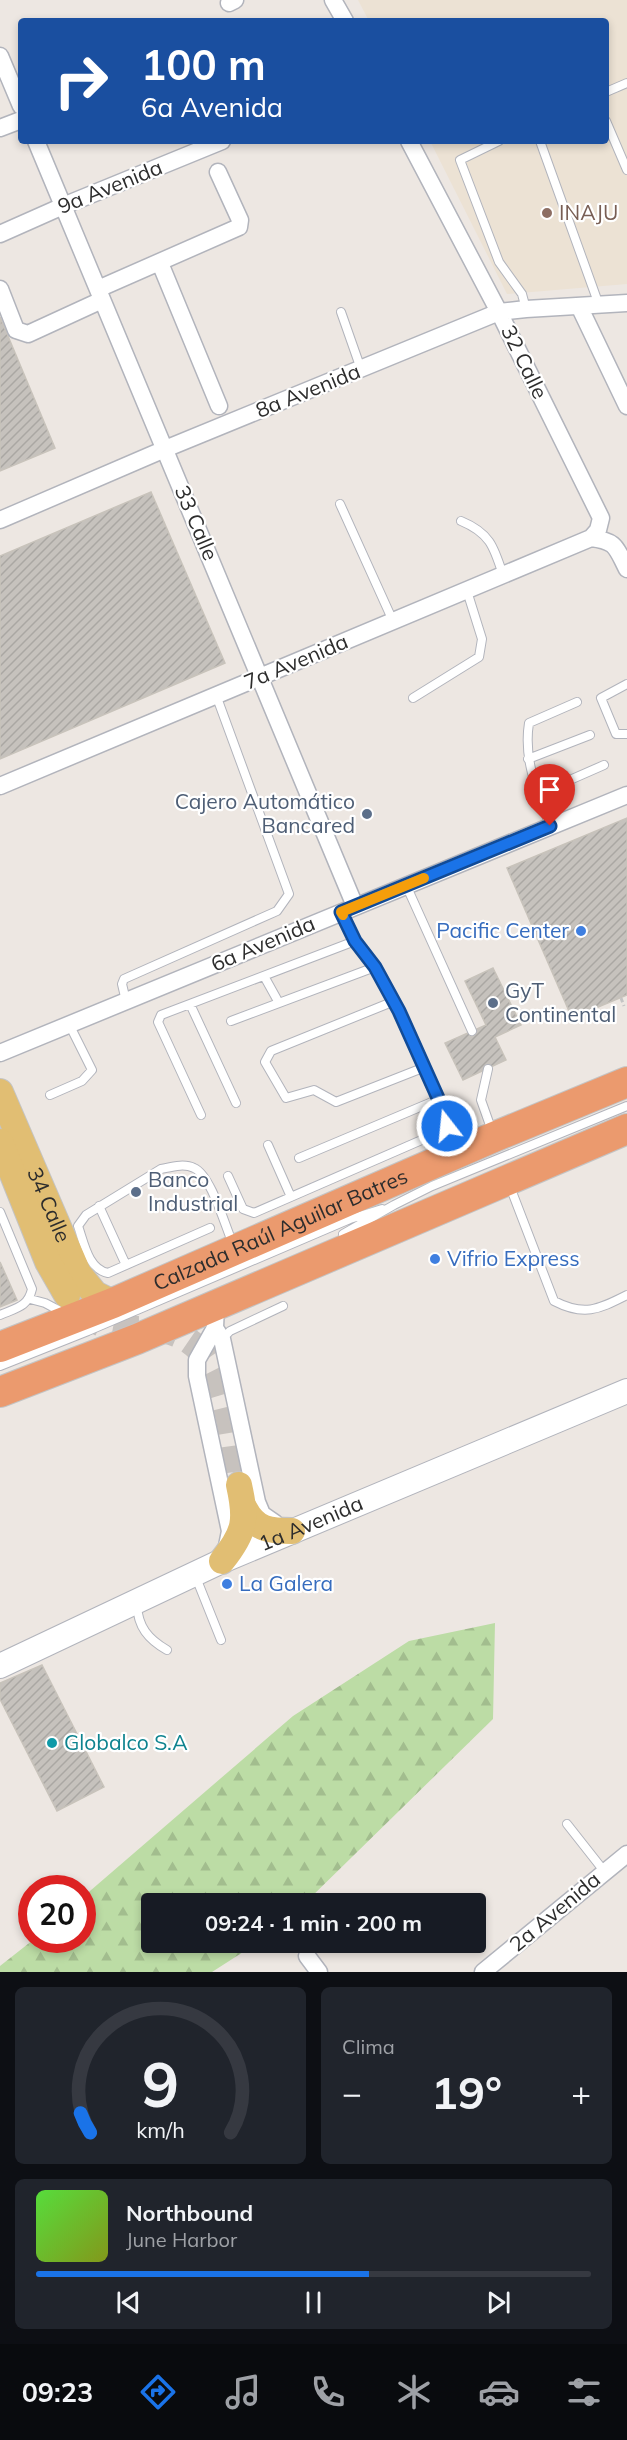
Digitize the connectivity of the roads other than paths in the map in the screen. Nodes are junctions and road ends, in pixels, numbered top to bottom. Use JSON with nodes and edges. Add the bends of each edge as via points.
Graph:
{"nodes":[{"id":1,"x":333,"y":0,"type":"edge"},
{"id":2,"x":343,"y":18,"type":"edge"},
{"id":3,"x":0,"y":56,"type":"edge"},
{"id":4,"x":627,"y":83,"type":"edge"},
{"id":5,"x":609,"y":91,"type":"edge"},
{"id":6,"x":18,"y":93,"type":"edge"},
{"id":7,"x":18,"y":121,"type":"edge"},
{"id":8,"x":0,"y":128,"type":"edge"},
{"id":9,"x":609,"y":128,"type":"edge"},
{"id":10,"x":37,"y":144,"type":"edge"},
{"id":11,"x":215,"y":144,"type":"edge"},
{"id":12,"x":411,"y":144,"type":"edge"},
{"id":13,"x":493,"y":144,"type":"edge"},
{"id":14,"x":541,"y":144,"type":"edge"},
{"id":15,"x":627,"y":170,"type":"edge"},
{"id":16,"x":218,"y":172,"type":"dead end"},
{"id":17,"x":63,"y":206,"type":"junction"},
{"id":18,"x":0,"y":234,"type":"edge"},
{"id":19,"x":160,"y":263,"type":"junction"},
{"id":20,"x":0,"y":289,"type":"edge"},
{"id":21,"x":100,"y":295,"type":"junction"},
{"id":22,"x":627,"y":303,"type":"edge"},
{"id":23,"x":599,"y":305,"type":"junction"},
{"id":24,"x":579,"y":306,"type":"junction"},
{"id":25,"x":526,"y":309,"type":"junction"},
{"id":26,"x":341,"y":312,"type":"dead end"},
{"id":27,"x":499,"y":312,"type":"junction"},
{"id":28,"x":361,"y":369,"type":"junction"},
{"id":29,"x":219,"y":406,"type":"dead end"},
{"id":30,"x":627,"y":406,"type":"edge"},
{"id":31,"x":165,"y":449,"type":"junction"},
{"id":32,"x":340,"y":504,"type":"dead end"},
{"id":33,"x":0,"y":520,"type":"edge"},
{"id":34,"x":461,"y":521,"type":"dead end"},
{"id":35,"x":591,"y":538,"type":"junction"},
{"id":36,"x":627,"y":569,"type":"edge"},
{"id":37,"x":503,"y":575,"type":"junction"},
{"id":38,"x":466,"y":591,"type":"junction"},
{"id":39,"x":393,"y":621,"type":"junction"},
{"id":40,"x":260,"y":677,"type":"junction"},
{"id":41,"x":627,"y":684,"type":"edge"},
{"id":42,"x":216,"y":696,"type":"junction"},
{"id":43,"x":413,"y":698,"type":"dead end"},
{"id":44,"x":577,"y":702,"type":"dead end"},
{"id":45,"x":627,"y":734,"type":"edge"},
{"id":46,"x":590,"y":735,"type":"dead end"},
{"id":47,"x":528,"y":759,"type":"junction"},
{"id":48,"x":604,"y":765,"type":"dead end"},
{"id":49,"x":0,"y":786,"type":"edge"},
{"id":50,"x":538,"y":794,"type":"junction"},
{"id":51,"x":627,"y":795,"type":"edge"},
{"id":52,"x":550,"y":826,"type":"junction"},
{"id":53,"x":406,"y":885,"type":"junction"},
{"id":54,"x":348,"y":909,"type":"junction"},
{"id":55,"x":355,"y":941,"type":"junction"},
{"id":56,"x":375,"y":967,"type":"junction"},
{"id":57,"x":264,"y":976,"type":"junction"},
{"id":58,"x":126,"y":1001,"type":"junction"},
{"id":59,"x":392,"y":1002,"type":"junction"},
{"id":60,"x":190,"y":1004,"type":"junction"},
{"id":61,"x":279,"y":1004,"type":"junction"},
{"id":62,"x":231,"y":1021,"type":"dead end"},
{"id":63,"x":69,"y":1024,"type":"junction"},
{"id":64,"x":472,"y":1031,"type":"dead end"},
{"id":65,"x":0,"y":1053,"type":"edge"},
{"id":66,"x":424,"y":1067,"type":"junction"},
{"id":67,"x":488,"y":1069,"type":"dead end"},
{"id":68,"x":627,"y":1082,"type":"edge"},
{"id":69,"x":0,"y":1092,"type":"edge"},
{"id":70,"x":50,"y":1095,"type":"dead end"},
{"id":71,"x":439,"y":1099,"type":"junction"},
{"id":72,"x":236,"y":1102,"type":"dead end"},
{"id":73,"x":627,"y":1106,"type":"edge"},
{"id":74,"x":201,"y":1115,"type":"dead end"},
{"id":75,"x":627,"y":1129,"type":"edge"},
{"id":76,"x":494,"y":1137,"type":"junction"},
{"id":77,"x":0,"y":1142,"type":"edge"},
{"id":78,"x":268,"y":1145,"type":"dead end"},
{"id":79,"x":299,"y":1158,"type":"dead end"},
{"id":80,"x":228,"y":1176,"type":"dead end"},
{"id":81,"x":507,"y":1180,"type":"junction"},
{"id":82,"x":291,"y":1197,"type":"junction"},
{"id":83,"x":394,"y":1205,"type":"junction"},
{"id":84,"x":99,"y":1206,"type":"junction"},
{"id":85,"x":0,"y":1212,"type":"edge"},
{"id":86,"x":210,"y":1228,"type":"dead end"},
{"id":87,"x":335,"y":1238,"type":"dead end"},
{"id":88,"x":236,"y":1250,"type":"junction"},
{"id":89,"x":126,"y":1265,"type":"junction"},
{"id":90,"x":627,"y":1295,"type":"edge"},
{"id":91,"x":30,"y":1299,"type":"junction"},
{"id":92,"x":113,"y":1303,"type":"junction"},
{"id":93,"x":283,"y":1306,"type":"dead end"},
{"id":94,"x":70,"y":1307,"type":"junction"},
{"id":95,"x":0,"y":1315,"type":"edge"},
{"id":96,"x":218,"y":1324,"type":"junction"},
{"id":97,"x":0,"y":1347,"type":"edge"},
{"id":98,"x":0,"y":1366,"type":"edge"},
{"id":99,"x":228,"y":1368,"type":"junction"},
{"id":100,"x":197,"y":1376,"type":"junction"},
{"id":101,"x":627,"y":1391,"type":"edge"},
{"id":102,"x":0,"y":1392,"type":"edge"},
{"id":103,"x":292,"y":1531,"type":"junction"},
{"id":104,"x":222,"y":1561,"type":"junction"},
{"id":105,"x":195,"y":1574,"type":"junction"},
{"id":106,"x":137,"y":1602,"type":"junction"},
{"id":107,"x":221,"y":1640,"type":"dead end"},
{"id":108,"x":166,"y":1650,"type":"dead end"},
{"id":109,"x":0,"y":1666,"type":"edge"},
{"id":110,"x":567,"y":1824,"type":"dead end"},
{"id":111,"x":627,"y":1854,"type":"edge"},
{"id":112,"x":604,"y":1871,"type":"junction"},
{"id":113,"x":307,"y":1956,"type":"dead end"},
{"id":114,"x":320,"y":1972,"type":"edge"},
{"id":115,"x":483,"y":1972,"type":"edge"}],
"edges":[{"from":1,"to":2,"type":"street"},
{"from":3,"to":6,"type":"street"},
{"from":4,"to":5,"type":"lane"},
{"from":7,"to":8,"type":"street"},
{"from":9,"to":15,"type":"lane"},
{"from":10,"to":17,"type":"street","name":"33 Calle"},
{"from":11,"to":17,"type":"street","name":"9a Avenida"},
{"from":12,"to":27,"type":"street","name":"32 Calle"},
{"from":13,"to":25,"type":"lane","via":[[460,160],[499,262],[522,294]]},
{"from":14,"to":23,"type":"lane"},
{"from":16,"to":19,"type":"street","via":[[240,220],[239,227]]},
{"from":17,"to":18,"type":"street","name":"9a Avenida"},
{"from":17,"to":21,"type":"street","name":"33 Calle"},
{"from":19,"to":21,"type":"street"},
{"from":19,"to":29,"type":"street"},
{"from":20,"to":21,"type":"street","via":[[16,330],[22,334]]},
{"from":21,"to":31,"type":"street","name":"33 Calle"},
{"from":22,"to":23,"type":"street","name":"8a Avenida"},
{"from":23,"to":24,"type":"street","name":"8a Avenida"},
{"from":24,"to":25,"type":"street","name":"8a Avenida"},
{"from":24,"to":30,"type":"street"},
{"from":25,"to":27,"type":"street","name":"8a Avenida"},
{"from":26,"to":28,"type":"lane"},
{"from":27,"to":28,"type":"street","name":"8a Avenida"},
{"from":27,"to":35,"type":"street","name":"32 Calle","via":[[601,518]]},
{"from":28,"to":31,"type":"street","name":"8a Avenida"},
{"from":31,"to":33,"type":"street","name":"8a Avenida"},
{"from":31,"to":40,"type":"street","name":"33 Calle"},
{"from":32,"to":39,"type":"lane"},
{"from":34,"to":37,"type":"lane","via":[[485,535]]},
{"from":35,"to":36,"type":"street","via":[[615,545]]},
{"from":35,"to":37,"type":"street","name":"7a Avenida"},
{"from":37,"to":38,"type":"street","name":"7a Avenida"},
{"from":38,"to":39,"type":"street","name":"7a Avenida"},
{"from":38,"to":43,"type":"lane","via":[[482,639],[479,657]]},
{"from":39,"to":40,"type":"street","name":"7a Avenida"},
{"from":40,"to":42,"type":"street","name":"7a Avenida"},
{"from":40,"to":54,"type":"street","name":"33 Calle"},
{"from":41,"to":45,"type":"lane","via":[[601,698],[616,734]]},
{"from":42,"to":49,"type":"street","name":"7a Avenida"},
{"from":42,"to":58,"type":"lane","via":[[289,894],[277,911],[124,979]]},
{"from":44,"to":47,"type":"lane","via":[[529,723]]},
{"from":46,"to":47,"type":"lane"},
{"from":47,"to":50,"type":"lane"},
{"from":48,"to":50,"type":"lane"},
{"from":50,"to":52,"type":"lane"},
{"from":51,"to":52,"type":"street","name":"6a Avenida"},
{"from":52,"to":53,"type":"street","name":"6a Avenida"},
{"from":53,"to":54,"type":"street","name":"6a Avenida"},
{"from":53,"to":64,"type":"lane"},
{"from":54,"to":55,"type":"lane"},
{"from":54,"to":58,"type":"street","name":"6a Avenida"},
{"from":55,"to":56,"type":"lane"},
{"from":55,"to":57,"type":"lane"},
{"from":56,"to":59,"type":"lane"},
{"from":56,"to":61,"type":"lane"},
{"from":57,"to":60,"type":"lane"},
{"from":57,"to":61,"type":"lane"},
{"from":58,"to":63,"type":"street","name":"6a Avenida"},
{"from":59,"to":66,"type":"lane"},
{"from":59,"to":66,"type":"lane","via":[[272,1051],[265,1062],[286,1098],[314,1090],[336,1102]]},
{"from":60,"to":72,"type":"lane"},
{"from":60,"to":74,"type":"lane","via":[[161,1015],[158,1022]]},
{"from":61,"to":62,"type":"lane"},
{"from":63,"to":65,"type":"street","name":"6a Avenida"},
{"from":63,"to":70,"type":"lane","via":[[92,1070],[82,1081]]},
{"from":66,"to":71,"type":"lane"},
{"from":67,"to":76,"type":"lane","via":[[481,1100]]},
{"from":68,"to":76,"type":"highway","name":"Calzada Raúl Aguilar Batres"},
{"from":69,"to":92,"type":"main road","name":"34 Calle","via":[[78,1273],[95,1294]]},
{"from":71,"to":79,"type":"lane"},
{"from":71,"to":82,"type":"lane","via":[[447,1118],[447,1126],[440,1132]]},
{"from":73,"to":83,"type":"lane"},
{"from":75,"to":81,"type":"highway","name":"Calzada Raúl Aguilar Batres"},
{"from":76,"to":88,"type":"highway","name":"Calzada Raúl Aguilar Batres"},
{"from":77,"to":94,"type":"main road"},
{"from":78,"to":82,"type":"lane"},
{"from":80,"to":82,"type":"lane","via":[[243,1209],[248,1211]]},
{"from":81,"to":90,"type":"lane","via":[[555,1301],[569,1309],[596,1310]]},
{"from":81,"to":96,"type":"highway","name":"Calzada Raúl Aguilar Batres"},
{"from":83,"to":87,"type":"lane"},
{"from":83,"to":98,"type":"lane","via":[[350,1219]]},
{"from":84,"to":88,"type":"lane","via":[[161,1169],[192,1166],[208,1184]]},
{"from":84,"to":89,"type":"lane"},
{"from":84,"to":89,"type":"lane","via":[[78,1226],[93,1265],[108,1273]]},
{"from":85,"to":91,"type":"lane","via":[[32,1289]]},
{"from":86,"to":89,"type":"lane"},
{"from":88,"to":92,"type":"highway","name":"Calzada Raúl Aguilar Batres"},
{"from":91,"to":94,"type":"lane"},
{"from":91,"to":95,"type":"lane"},
{"from":92,"to":94,"type":"highway","name":"Calzada Raúl Aguilar Batres"},
{"from":93,"to":96,"type":"lane","via":[[230,1331]]},
{"from":94,"to":97,"type":"highway","name":"Calzada Raúl Aguilar Batres"},
{"from":96,"to":99,"type":"street"},
{"from":96,"to":100,"type":"street","via":[[197,1360]]},
{"from":96,"to":102,"type":"highway","name":"Calzada Raúl Aguilar Batres","via":[[137,1339]]},
{"from":99,"to":100,"type":"street","via":[[210,1361]]},
{"from":99,"to":103,"type":"street","via":[[257,1502],[262,1514]]},
{"from":100,"to":104,"type":"street","via":[[230,1531]]},
{"from":101,"to":103,"type":"street","name":"1a Avenida"},
{"from":103,"to":104,"type":"street","name":"1a Avenida"},
{"from":103,"to":104,"type":"main road","via":[[260,1528],[250,1520],[242,1497],[242,1532]]},
{"from":104,"to":105,"type":"street","name":"1a Avenida"},
{"from":105,"to":106,"type":"street","name":"1a Avenida"},
{"from":105,"to":107,"type":"lane"},
{"from":106,"to":108,"type":"lane","via":[[137,1619],[144,1632]]},
{"from":106,"to":109,"type":"street","name":"1a Avenida"},
{"from":110,"to":112,"type":"lane"},
{"from":111,"to":112,"type":"street","name":"2a Avenida"},
{"from":112,"to":115,"type":"street","name":"2a Avenida"},
{"from":113,"to":114,"type":"street"}]}
